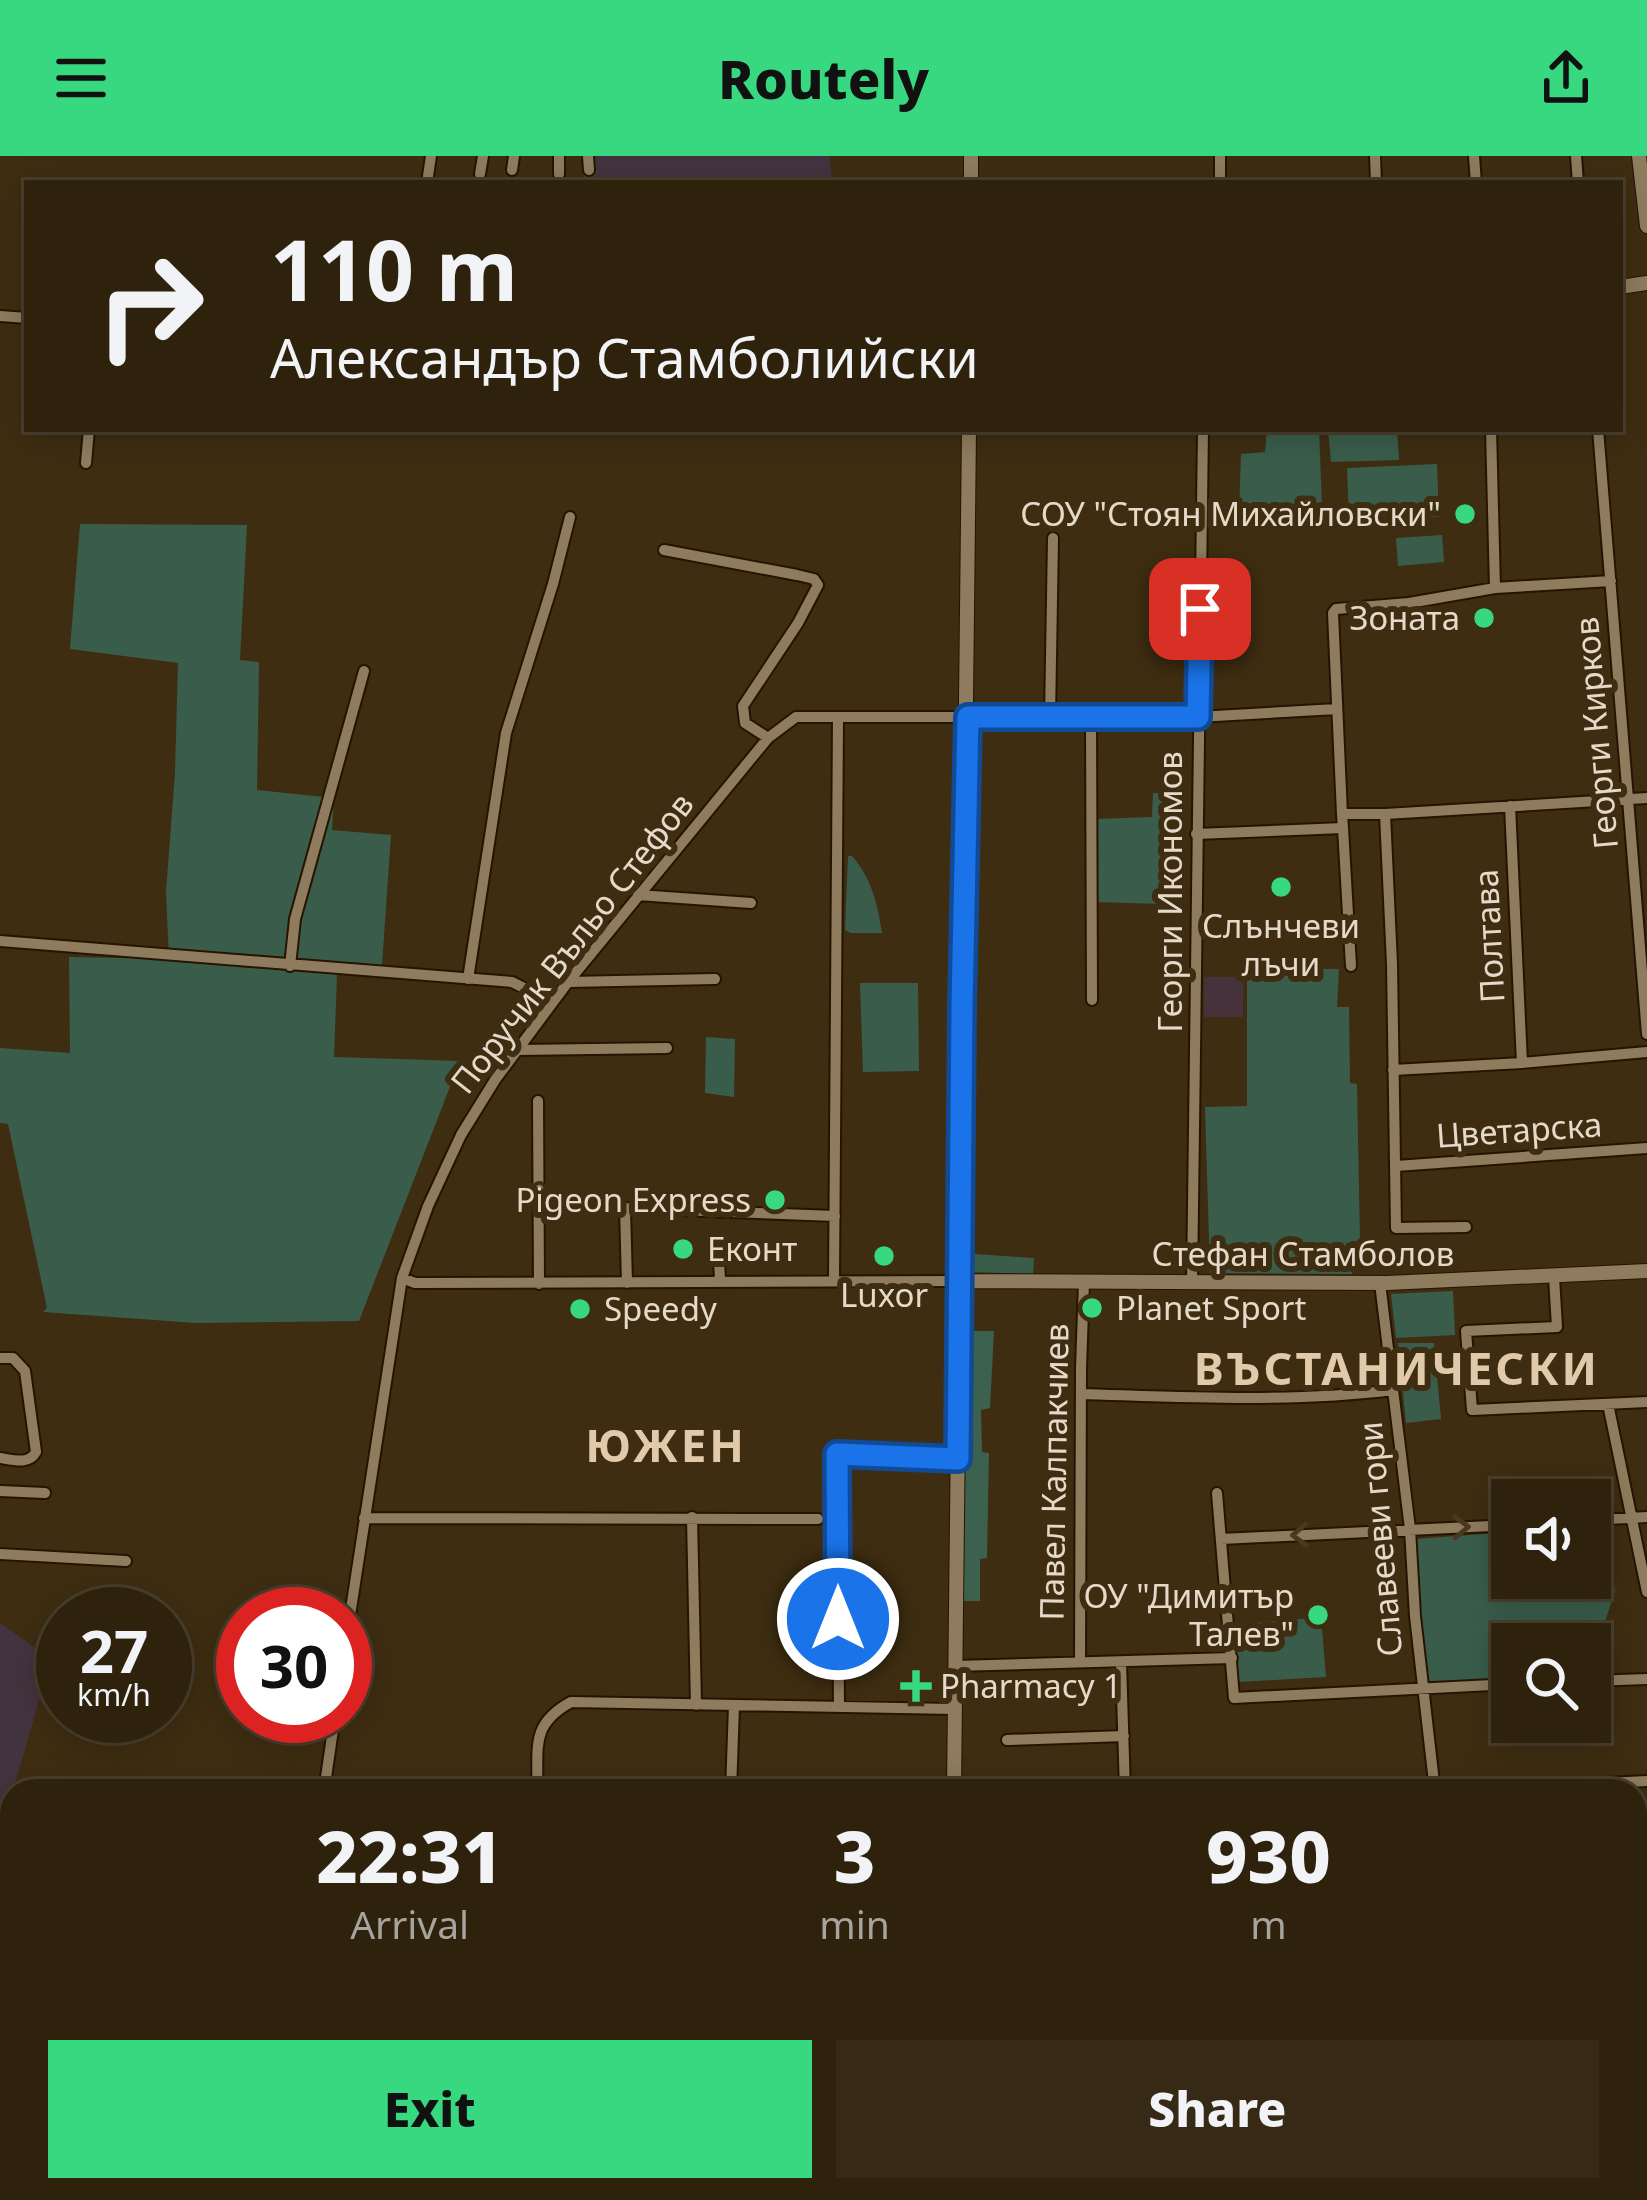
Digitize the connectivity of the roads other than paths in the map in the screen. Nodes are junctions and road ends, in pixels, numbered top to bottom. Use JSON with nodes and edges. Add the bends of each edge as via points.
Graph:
{"nodes":[{"id":1,"x":483,"y":156,"type":"edge"},
{"id":2,"x":559,"y":156,"type":"edge"},
{"id":3,"x":1640,"y":156,"type":"edge"},
{"id":4,"x":480,"y":174,"type":"dead end"},
{"id":5,"x":559,"y":174,"type":"dead end"},
{"id":6,"x":1647,"y":226,"type":"edge"},
{"id":7,"x":89,"y":432,"type":"edge"},
{"id":8,"x":969,"y":432,"type":"edge"},
{"id":9,"x":1203,"y":432,"type":"edge"},
{"id":10,"x":1491,"y":432,"type":"edge"},
{"id":11,"x":1598,"y":432,"type":"edge"},
{"id":12,"x":86,"y":464,"type":"dead end"},
{"id":13,"x":570,"y":517,"type":"dead end"},
{"id":14,"x":1053,"y":538,"type":"dead end"},
{"id":15,"x":664,"y":550,"type":"dead end"},
{"id":16,"x":1610,"y":581,"type":"junction"},
{"id":17,"x":1496,"y":588,"type":"junction"},
{"id":18,"x":364,"y":671,"type":"dead end"},
{"id":19,"x":1337,"y":709,"type":"junction"},
{"id":20,"x":968,"y":717,"type":"junction"},
{"id":21,"x":1198,"y":717,"type":"junction"},
{"id":22,"x":1050,"y":718,"type":"junction"},
{"id":23,"x":1091,"y":718,"type":"junction"},
{"id":24,"x":838,"y":719,"type":"junction"},
{"id":25,"x":768,"y":738,"type":"junction"},
{"id":26,"x":1629,"y":798,"type":"junction"},
{"id":27,"x":1647,"y":798,"type":"edge"},
{"id":28,"x":1510,"y":806,"type":"junction"},
{"id":29,"x":1385,"y":814,"type":"junction"},
{"id":30,"x":1342,"y":821,"type":"junction"},
{"id":31,"x":1196,"y":834,"type":"junction"},
{"id":32,"x":638,"y":895,"type":"junction"},
{"id":33,"x":751,"y":903,"type":"dead end"},
{"id":34,"x":0,"y":941,"type":"edge"},
{"id":35,"x":290,"y":966,"type":"junction"},
{"id":36,"x":1351,"y":966,"type":"dead end"},
{"id":37,"x":468,"y":979,"type":"junction"},
{"id":38,"x":715,"y":980,"type":"dead end"},
{"id":39,"x":568,"y":982,"type":"junction"},
{"id":40,"x":1092,"y":1000,"type":"dead end"},
{"id":41,"x":546,"y":1011,"type":"junction"},
{"id":42,"x":1647,"y":1034,"type":"edge"},
{"id":43,"x":668,"y":1048,"type":"dead end"},
{"id":44,"x":518,"y":1050,"type":"junction"},
{"id":45,"x":1647,"y":1052,"type":"edge"},
{"id":46,"x":1522,"y":1063,"type":"junction"},
{"id":47,"x":1393,"y":1070,"type":"junction"},
{"id":48,"x":538,"y":1101,"type":"dead end"},
{"id":49,"x":1647,"y":1148,"type":"edge"},
{"id":50,"x":1396,"y":1166,"type":"junction"},
{"id":51,"x":835,"y":1216,"type":"junction"},
{"id":52,"x":1466,"y":1227,"type":"dead end"},
{"id":53,"x":719,"y":1261,"type":"dead end"},
{"id":54,"x":1647,"y":1271,"type":"edge"},
{"id":55,"x":1554,"y":1276,"type":"junction"},
{"id":56,"x":402,"y":1278,"type":"junction"},
{"id":57,"x":834,"y":1280,"type":"junction"},
{"id":58,"x":959,"y":1281,"type":"junction"},
{"id":59,"x":716,"y":1282,"type":"junction"},
{"id":60,"x":1084,"y":1282,"type":"junction"},
{"id":61,"x":1380,"y":1282,"type":"junction"},
{"id":62,"x":626,"y":1283,"type":"junction"},
{"id":63,"x":1192,"y":1283,"type":"junction"},
{"id":64,"x":538,"y":1284,"type":"junction"},
{"id":65,"x":0,"y":1358,"type":"edge"},
{"id":66,"x":1393,"y":1390,"type":"junction"},
{"id":67,"x":1081,"y":1394,"type":"junction"},
{"id":68,"x":1647,"y":1402,"type":"edge"},
{"id":69,"x":1608,"y":1404,"type":"junction"},
{"id":70,"x":0,"y":1459,"type":"edge"},
{"id":71,"x":958,"y":1459,"type":"junction"},
{"id":72,"x":0,"y":1491,"type":"edge"},
{"id":73,"x":45,"y":1493,"type":"dead end"},
{"id":74,"x":1217,"y":1493,"type":"dead end"},
{"id":75,"x":692,"y":1517,"type":"junction"},
{"id":76,"x":1647,"y":1517,"type":"edge"},
{"id":77,"x":364,"y":1518,"type":"junction"},
{"id":78,"x":1630,"y":1518,"type":"junction"},
{"id":79,"x":818,"y":1519,"type":"dead end"},
{"id":80,"x":1611,"y":1519,"type":"edge"},
{"id":81,"x":1491,"y":1526,"type":"edge"},
{"id":82,"x":1410,"y":1529,"type":"junction"},
{"id":83,"x":1221,"y":1539,"type":"junction"},
{"id":84,"x":0,"y":1554,"type":"edge"},
{"id":85,"x":126,"y":1561,"type":"dead end"},
{"id":86,"x":354,"y":1587,"type":"edge"},
{"id":87,"x":1647,"y":1592,"type":"edge"},
{"id":88,"x":1232,"y":1658,"type":"junction"},
{"id":89,"x":1080,"y":1662,"type":"junction"},
{"id":90,"x":1120,"y":1662,"type":"junction"},
{"id":91,"x":955,"y":1666,"type":"junction"},
{"id":92,"x":1647,"y":1679,"type":"edge"},
{"id":93,"x":1611,"y":1680,"type":"edge"},
{"id":94,"x":1491,"y":1685,"type":"edge"},
{"id":95,"x":1422,"y":1688,"type":"junction"},
{"id":96,"x":696,"y":1705,"type":"junction"},
{"id":97,"x":734,"y":1706,"type":"junction"},
{"id":98,"x":838,"y":1707,"type":"junction"},
{"id":99,"x":955,"y":1709,"type":"junction"},
{"id":100,"x":1124,"y":1736,"type":"junction"},
{"id":101,"x":1007,"y":1740,"type":"dead end"},
{"id":102,"x":331,"y":1743,"type":"edge"},
{"id":103,"x":326,"y":1779,"type":"edge"},
{"id":104,"x":538,"y":1779,"type":"edge"},
{"id":105,"x":731,"y":1779,"type":"edge"},
{"id":106,"x":954,"y":1779,"type":"edge"},
{"id":107,"x":1125,"y":1779,"type":"edge"},
{"id":108,"x":1433,"y":1779,"type":"edge"}],
"edges":[{"from":1,"to":4,"type":"street"},
{"from":2,"to":5,"type":"street"},
{"from":3,"to":6,"type":"street"},
{"from":7,"to":12,"type":"street"},
{"from":8,"to":20,"type":"street"},
{"from":9,"to":21,"type":"street","name":"Георги Икономов"},
{"from":10,"to":17,"type":"street"},
{"from":11,"to":16,"type":"street","name":"Георги Кирков"},
{"from":13,"to":37,"type":"street","via":[[506,734]]},
{"from":14,"to":22,"type":"street"},
{"from":15,"to":25,"type":"street","via":[[818,585],[743,706],[745,722]]},
{"from":16,"to":17,"type":"street"},
{"from":16,"to":26,"type":"street","name":"Георги Кирков"},
{"from":17,"to":19,"type":"street","via":[[1333,613]]},
{"from":18,"to":35,"type":"street","via":[[295,919]]},
{"from":19,"to":21,"type":"street"},
{"from":19,"to":30,"type":"street"},
{"from":20,"to":22,"type":"street"},
{"from":20,"to":24,"type":"street"},
{"from":20,"to":58,"type":"street"},
{"from":21,"to":23,"type":"street"},
{"from":21,"to":31,"type":"street","name":"Георги Икономов"},
{"from":22,"to":23,"type":"street"},
{"from":23,"to":40,"type":"street"},
{"from":24,"to":25,"type":"street","name":"Поручик Въльо Стефов","via":[[796,718]]},
{"from":24,"to":51,"type":"street"},
{"from":25,"to":32,"type":"street","name":"Поручик Въльо Стефов"},
{"from":26,"to":27,"type":"street"},
{"from":26,"to":28,"type":"street"},
{"from":26,"to":42,"type":"street","name":"Георги Кирков"},
{"from":28,"to":29,"type":"street"},
{"from":28,"to":46,"type":"street","name":"Полтава"},
{"from":29,"to":30,"type":"street"},
{"from":29,"to":47,"type":"street"},
{"from":30,"to":31,"type":"street"},
{"from":30,"to":36,"type":"street"},
{"from":31,"to":63,"type":"street","name":"Георги Икономов"},
{"from":32,"to":33,"type":"street"},
{"from":32,"to":39,"type":"street","name":"Поручик Въльо Стефов"},
{"from":34,"to":35,"type":"street"},
{"from":35,"to":37,"type":"street"},
{"from":37,"to":41,"type":"street","via":[[512,982]]},
{"from":38,"to":39,"type":"street"},
{"from":39,"to":41,"type":"street","name":"Поручик Въльо Стефов"},
{"from":41,"to":44,"type":"street","name":"Поручик Въльо Стефов"},
{"from":43,"to":44,"type":"street"},
{"from":44,"to":56,"type":"street","name":"Поручик Въльо Стефов","via":[[461,1135]]},
{"from":45,"to":46,"type":"street"},
{"from":46,"to":47,"type":"street"},
{"from":47,"to":50,"type":"street"},
{"from":48,"to":64,"type":"street"},
{"from":49,"to":50,"type":"street","name":"Цветарска"},
{"from":50,"to":52,"type":"street","via":[[1396,1228]]},
{"from":51,"to":57,"type":"street"},
{"from":51,"to":62,"type":"street","via":[[625,1208]]},
{"from":53,"to":59,"type":"street"},
{"from":54,"to":55,"type":"street","name":"Стефан Стамболов"},
{"from":55,"to":61,"type":"street","name":"Стефан Стамболов"},
{"from":55,"to":69,"type":"street","via":[[1557,1327],[1466,1331],[1472,1410]]},
{"from":56,"to":64,"type":"street"},
{"from":56,"to":77,"type":"street","name":"Поручик Въльо Стефов"},
{"from":57,"to":58,"type":"street"},
{"from":57,"to":59,"type":"street"},
{"from":58,"to":60,"type":"street","name":"Стефан Стамболов"},
{"from":58,"to":71,"type":"street"},
{"from":59,"to":62,"type":"street"},
{"from":60,"to":63,"type":"street","name":"Стефан Стамболов"},
{"from":60,"to":67,"type":"street","name":"Павел Калпакчиев"},
{"from":61,"to":63,"type":"street","name":"Стефан Стамболов"},
{"from":61,"to":66,"type":"street","name":"Славееви гори"},
{"from":62,"to":64,"type":"street"},
{"from":65,"to":70,"type":"street","via":[[25,1371],[36,1452],[26,1461]]},
{"from":66,"to":67,"type":"street"},
{"from":66,"to":82,"type":"street","name":"Славееви гори"},
{"from":67,"to":89,"type":"street","name":"Павел Калпакчиев"},
{"from":68,"to":69,"type":"street"},
{"from":69,"to":78,"type":"street"},
{"from":71,"to":91,"type":"street"},
{"from":71,"to":98,"type":"street","via":[[837,1454]]},
{"from":72,"to":73,"type":"street"},
{"from":74,"to":83,"type":"street"},
{"from":75,"to":77,"type":"street"},
{"from":75,"to":79,"type":"street"},
{"from":75,"to":96,"type":"street"},
{"from":76,"to":78,"type":"street"},
{"from":77,"to":86,"type":"street","name":"Поручик Въльо Стефов"},
{"from":78,"to":80,"type":"street"},
{"from":78,"to":87,"type":"street"},
{"from":82,"to":81,"type":"street","one_way":true},
{"from":82,"to":83,"type":"street","one_way":true},
{"from":82,"to":95,"type":"street","name":"Славееви гори"},
{"from":83,"to":88,"type":"street"},
{"from":84,"to":85,"type":"street"},
{"from":88,"to":90,"type":"street"},
{"from":88,"to":95,"type":"street","via":[[1234,1698]]},
{"from":89,"to":90,"type":"street"},
{"from":89,"to":91,"type":"street"},
{"from":90,"to":100,"type":"street"},
{"from":91,"to":99,"type":"street"},
{"from":92,"to":93,"type":"street"},
{"from":94,"to":95,"type":"street"},
{"from":95,"to":108,"type":"street","name":"Славееви гори"},
{"from":96,"to":97,"type":"street"},
{"from":96,"to":104,"type":"street","via":[[571,1702],[550,1714],[539,1734]]},
{"from":97,"to":98,"type":"street"},
{"from":97,"to":105,"type":"street"},
{"from":98,"to":99,"type":"street"},
{"from":99,"to":106,"type":"street"},
{"from":100,"to":101,"type":"street"},
{"from":100,"to":107,"type":"street"},
{"from":102,"to":103,"type":"street"}]}
